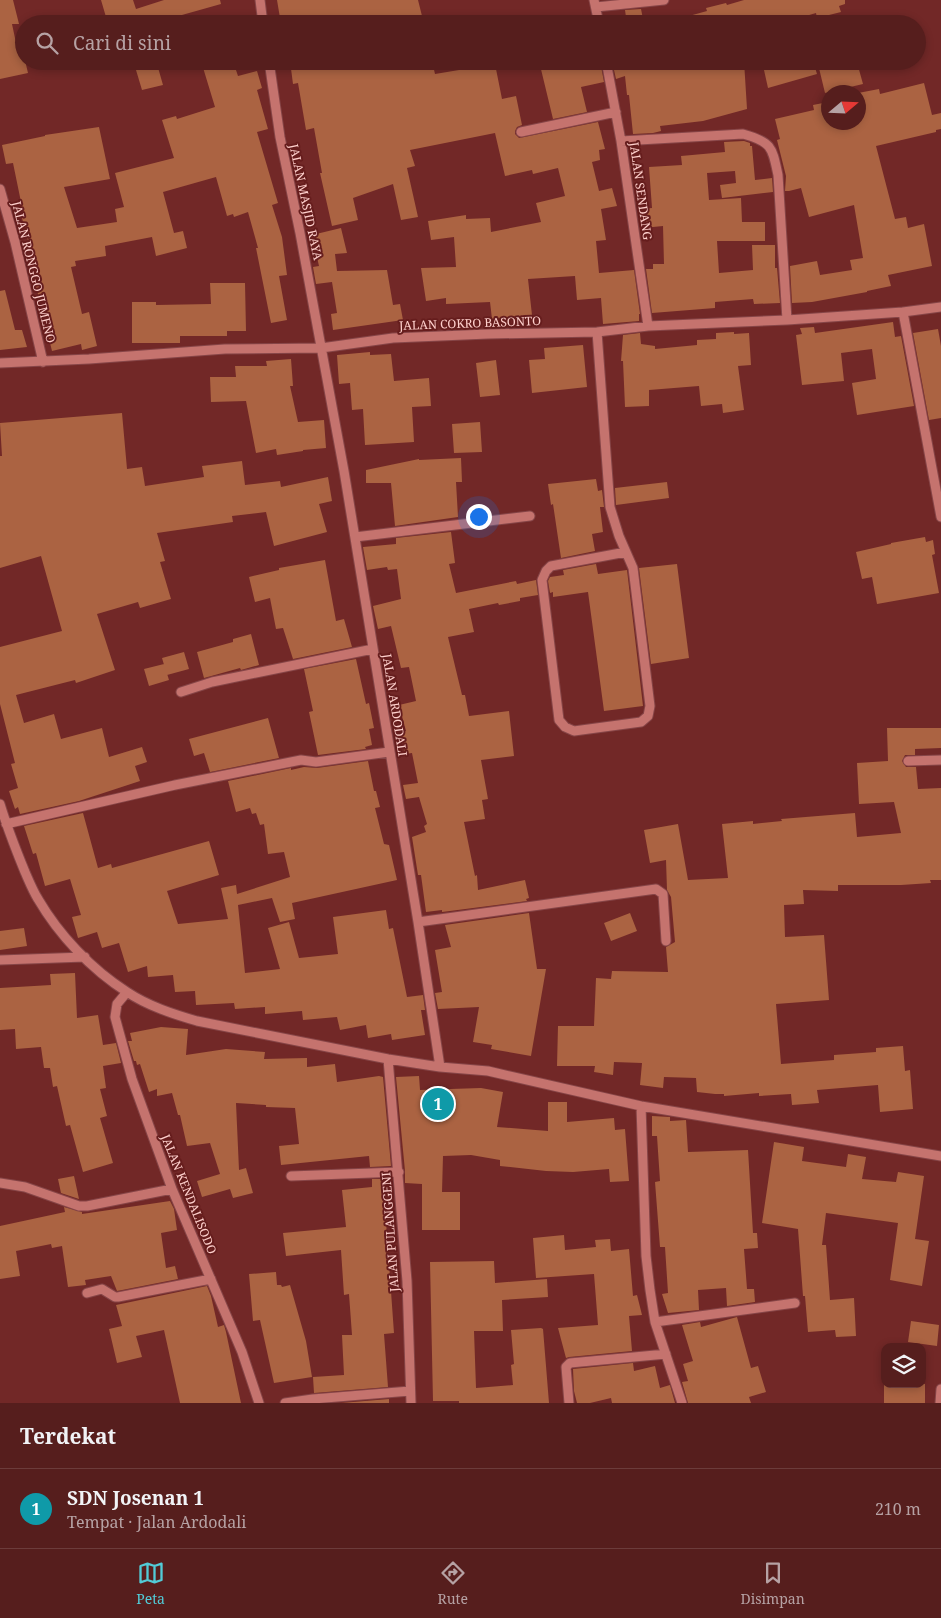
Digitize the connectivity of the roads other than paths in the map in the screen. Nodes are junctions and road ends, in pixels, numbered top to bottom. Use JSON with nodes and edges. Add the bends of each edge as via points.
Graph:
{"nodes":[{"id":1,"x":260,"y":0,"type":"edge"},
{"id":2,"x":664,"y":0,"type":"edge"},
{"id":3,"x":595,"y":3,"type":"edge"},
{"id":4,"x":262,"y":15,"type":"edge"},
{"id":5,"x":270,"y":70,"type":"edge"},
{"id":6,"x":608,"y":70,"type":"edge"},
{"id":7,"x":616,"y":112,"type":"junction"},
{"id":8,"x":522,"y":132,"type":"dead end"},
{"id":9,"x":621,"y":141,"type":"junction"},
{"id":10,"x":0,"y":189,"type":"edge"},
{"id":11,"x":941,"y":307,"type":"edge"},
{"id":12,"x":903,"y":312,"type":"junction"},
{"id":13,"x":787,"y":320,"type":"junction"},
{"id":14,"x":648,"y":326,"type":"junction"},
{"id":15,"x":598,"y":332,"type":"junction"},
{"id":16,"x":321,"y":348,"type":"junction"},
{"id":17,"x":43,"y":362,"type":"junction"},
{"id":18,"x":0,"y":363,"type":"edge"},
{"id":19,"x":530,"y":516,"type":"dead end"},
{"id":20,"x":941,"y":518,"type":"edge"},
{"id":21,"x":355,"y":537,"type":"junction"},
{"id":22,"x":626,"y":552,"type":"junction"},
{"id":23,"x":373,"y":649,"type":"junction"},
{"id":24,"x":181,"y":692,"type":"dead end"},
{"id":25,"x":389,"y":752,"type":"junction"},
{"id":26,"x":941,"y":760,"type":"edge"},
{"id":27,"x":908,"y":761,"type":"dead end"},
{"id":28,"x":0,"y":804,"type":"edge"},
{"id":29,"x":6,"y":824,"type":"junction"},
{"id":30,"x":418,"y":922,"type":"junction"},
{"id":31,"x":666,"y":942,"type":"dead end"},
{"id":32,"x":84,"y":957,"type":"junction"},
{"id":33,"x":0,"y":960,"type":"edge"},
{"id":34,"x":127,"y":992,"type":"junction"},
{"id":35,"x":388,"y":1059,"type":"junction"},
{"id":36,"x":440,"y":1067,"type":"junction"},
{"id":37,"x":641,"y":1106,"type":"junction"},
{"id":38,"x":941,"y":1156,"type":"edge"},
{"id":39,"x":399,"y":1172,"type":"junction"},
{"id":40,"x":291,"y":1176,"type":"dead end"},
{"id":41,"x":0,"y":1183,"type":"edge"},
{"id":42,"x":172,"y":1189,"type":"junction"},
{"id":43,"x":211,"y":1279,"type":"junction"},
{"id":44,"x":87,"y":1293,"type":"dead end"},
{"id":45,"x":795,"y":1303,"type":"dead end"},
{"id":46,"x":655,"y":1322,"type":"junction"},
{"id":47,"x":666,"y":1354,"type":"junction"},
{"id":48,"x":941,"y":1389,"type":"edge"},
{"id":49,"x":410,"y":1391,"type":"junction"},
{"id":50,"x":258,"y":1403,"type":"edge"},
{"id":51,"x":285,"y":1403,"type":"edge"},
{"id":52,"x":411,"y":1403,"type":"edge"},
{"id":53,"x":569,"y":1403,"type":"edge"},
{"id":54,"x":682,"y":1403,"type":"edge"},
{"id":55,"x":940,"y":1403,"type":"edge"}],
"edges":[{"from":1,"to":4,"type":"street"},
{"from":2,"to":3,"type":"street"},
{"from":5,"to":16,"type":"street","name":"JALAN MASJID RAYA","via":[[280,138]]},
{"from":6,"to":7,"type":"street","name":"JALAN SENDANG"},
{"from":7,"to":8,"type":"street"},
{"from":7,"to":9,"type":"street","name":"JALAN SENDANG"},
{"from":9,"to":13,"type":"street","via":[[743,134],[761,139],[770,147],[778,175]]},
{"from":9,"to":14,"type":"street","name":"JALAN SENDANG"},
{"from":10,"to":17,"type":"street","name":"JALAN RONGGO JUMENO"},
{"from":11,"to":12,"type":"street","name":"JALAN COKRO BASONTO"},
{"from":12,"to":13,"type":"street","name":"JALAN COKRO BASONTO"},
{"from":12,"to":20,"type":"street"},
{"from":13,"to":14,"type":"street","name":"JALAN COKRO BASONTO"},
{"from":14,"to":15,"type":"street","name":"JALAN COKRO BASONTO"},
{"from":15,"to":16,"type":"street","name":"JALAN COKRO BASONTO","via":[[393,338]]},
{"from":15,"to":22,"type":"street","via":[[610,507]]},
{"from":16,"to":17,"type":"street","name":"JALAN COKRO BASONTO","via":[[225,349]]},
{"from":16,"to":21,"type":"street","name":"JALAN ARDODALI"},
{"from":17,"to":18,"type":"street","name":"JALAN COKRO BASONTO"},
{"from":19,"to":21,"type":"street"},
{"from":21,"to":23,"type":"street","name":"JALAN ARDODALI"},
{"from":22,"to":22,"type":"street","via":[[634,568],[649,691],[648,716],[641,722],[574,731],[559,720],[542,580],[551,566]]},
{"from":23,"to":24,"type":"street","via":[[212,682]]},
{"from":23,"to":25,"type":"street","name":"JALAN ARDODALI"},
{"from":25,"to":29,"type":"street","via":[[316,762],[301,760]]},
{"from":25,"to":30,"type":"street","name":"JALAN ARDODALI"},
{"from":26,"to":27,"type":"street"},
{"from":28,"to":29,"type":"street"},
{"from":29,"to":32,"type":"street","via":[[36,898],[64,937]]},
{"from":30,"to":31,"type":"street","via":[[656,889],[663,894]]},
{"from":30,"to":36,"type":"street","name":"JALAN ARDODALI"},
{"from":32,"to":33,"type":"street"},
{"from":32,"to":34,"type":"street"},
{"from":34,"to":35,"type":"street","via":[[148,1004],[197,1021]]},
{"from":34,"to":42,"type":"street","name":"JALAN KENDALISODO","via":[[117,1004],[115,1017],[132,1079]]},
{"from":35,"to":36,"type":"street"},
{"from":35,"to":39,"type":"street","name":"JALAN PULANGGENI"},
{"from":36,"to":37,"type":"street","via":[[488,1072]]},
{"from":37,"to":38,"type":"street"},
{"from":37,"to":46,"type":"street","via":[[646,1256]]},
{"from":39,"to":40,"type":"street"},
{"from":39,"to":49,"type":"street","name":"JALAN PULANGGENI","via":[[407,1281]]},
{"from":41,"to":42,"type":"street","via":[[25,1187],[79,1206]]},
{"from":42,"to":43,"type":"street","name":"JALAN KENDALISODO"},
{"from":43,"to":44,"type":"street","via":[[118,1298],[102,1289]]},
{"from":43,"to":50,"type":"street","name":"JALAN KENDALISODO","via":[[242,1352]]},
{"from":45,"to":46,"type":"street"},
{"from":46,"to":47,"type":"street"},
{"from":47,"to":53,"type":"street","via":[[570,1363],[566,1367]]},
{"from":47,"to":54,"type":"street"},
{"from":48,"to":55,"type":"street"},
{"from":49,"to":51,"type":"street"},
{"from":49,"to":52,"type":"street","name":"JALAN PULANGGENI"}]}
